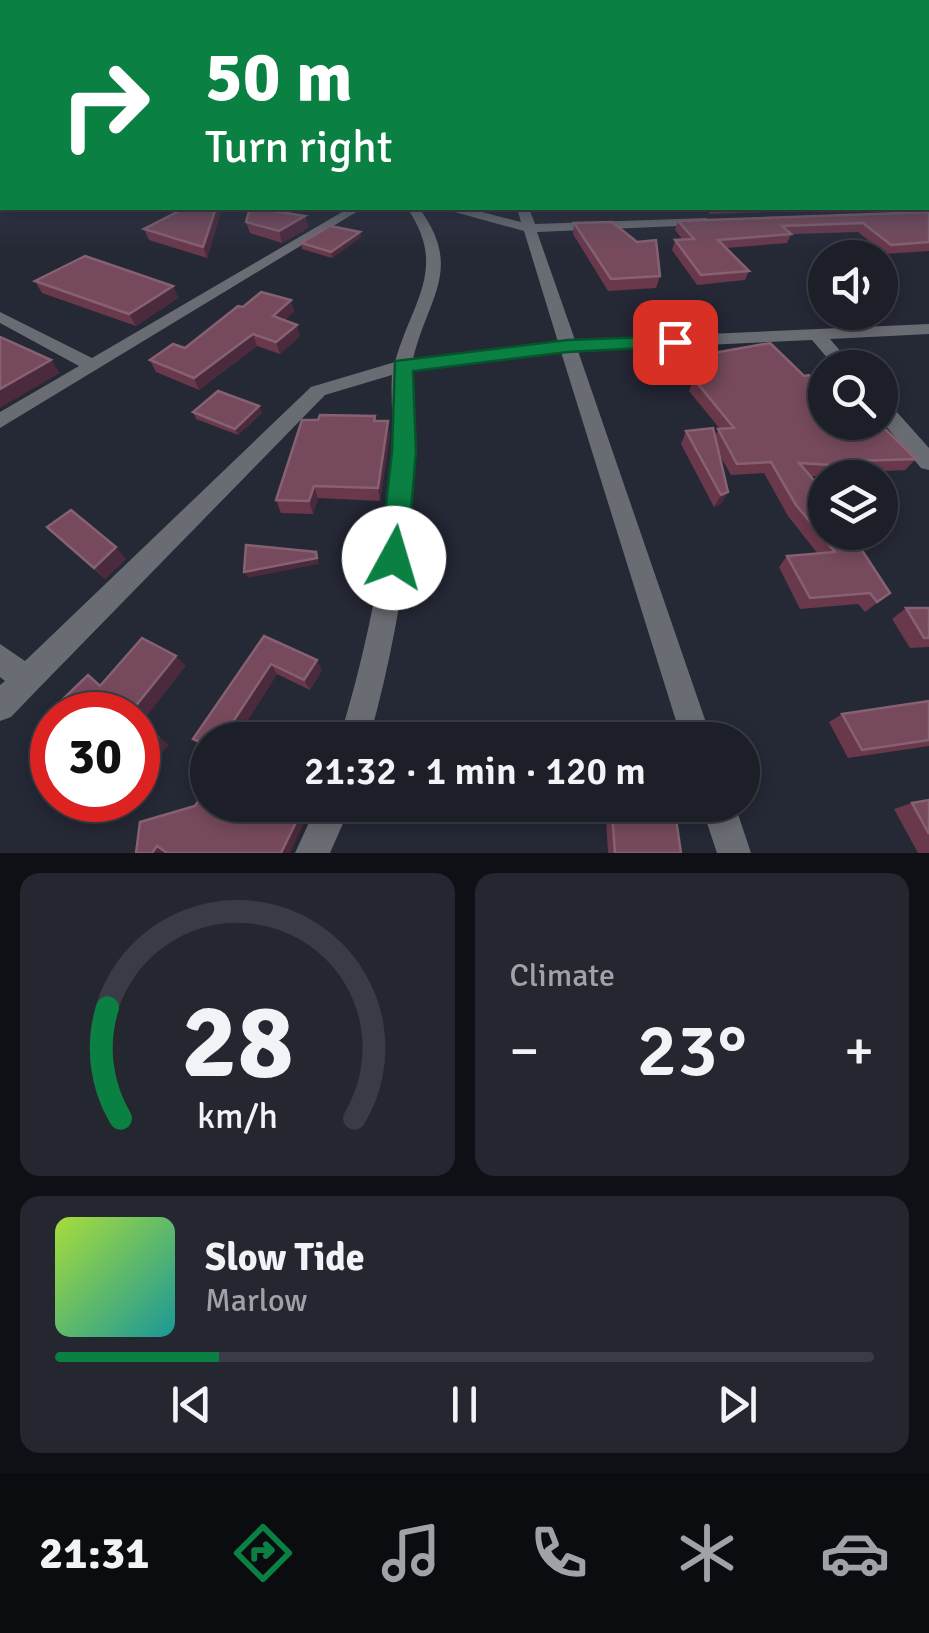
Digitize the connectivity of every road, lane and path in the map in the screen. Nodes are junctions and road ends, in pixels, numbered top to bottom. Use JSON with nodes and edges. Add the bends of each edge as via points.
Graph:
{"nodes":[{"id":1,"x":354,"y":210,"type":"edge"},
{"id":2,"x":414,"y":210,"type":"edge"},
{"id":3,"x":462,"y":210,"type":"edge"},
{"id":4,"x":524,"y":210,"type":"edge"},
{"id":5,"x":720,"y":220,"type":"edge"},
{"id":6,"x":529,"y":228,"type":"junction"},
{"id":7,"x":0,"y":317,"type":"edge"},
{"id":8,"x":929,"y":329,"type":"edge"},
{"id":9,"x":818,"y":336,"type":"junction"},
{"id":10,"x":568,"y":346,"type":"junction"},
{"id":11,"x":830,"y":350,"type":"edge"},
{"id":12,"x":92,"y":365,"type":"junction"},
{"id":13,"x":402,"y":366,"type":"junction"},
{"id":14,"x":0,"y":421,"type":"edge"},
{"id":15,"x":898,"y":427,"type":"edge"},
{"id":16,"x":929,"y":462,"type":"edge"},
{"id":17,"x":0,"y":658,"type":"edge"},
{"id":18,"x":26,"y":680,"type":"junction"},
{"id":19,"x":0,"y":706,"type":"edge"},
{"id":20,"x":360,"y":722,"type":"edge"},
{"id":21,"x":691,"y":722,"type":"edge"},
{"id":22,"x":326,"y":822,"type":"edge"},
{"id":23,"x":724,"y":822,"type":"edge"},
{"id":24,"x":312,"y":853,"type":"edge"},
{"id":25,"x":734,"y":853,"type":"edge"}],
"edges":[{"from":1,"to":12,"type":"street"},
{"from":2,"to":13,"type":"street","via":[[433,241],[435,263]]},
{"from":3,"to":6,"type":"street"},
{"from":4,"to":6,"type":"street"},
{"from":5,"to":6,"type":"street"},
{"from":6,"to":10,"type":"street"},
{"from":7,"to":12,"type":"street"},
{"from":8,"to":9,"type":"street"},
{"from":9,"to":10,"type":"street"},
{"from":9,"to":11,"type":"street"},
{"from":10,"to":13,"type":"street"},
{"from":10,"to":21,"type":"street"},
{"from":12,"to":14,"type":"street"},
{"from":13,"to":18,"type":"street","via":[[318,391],[297,408]]},
{"from":13,"to":20,"type":"street","via":[[404,452],[390,593]]},
{"from":15,"to":16,"type":"street"},
{"from":17,"to":18,"type":"street"},
{"from":18,"to":19,"type":"street"},
{"from":22,"to":24,"type":"street"},
{"from":23,"to":25,"type":"street"}]}
